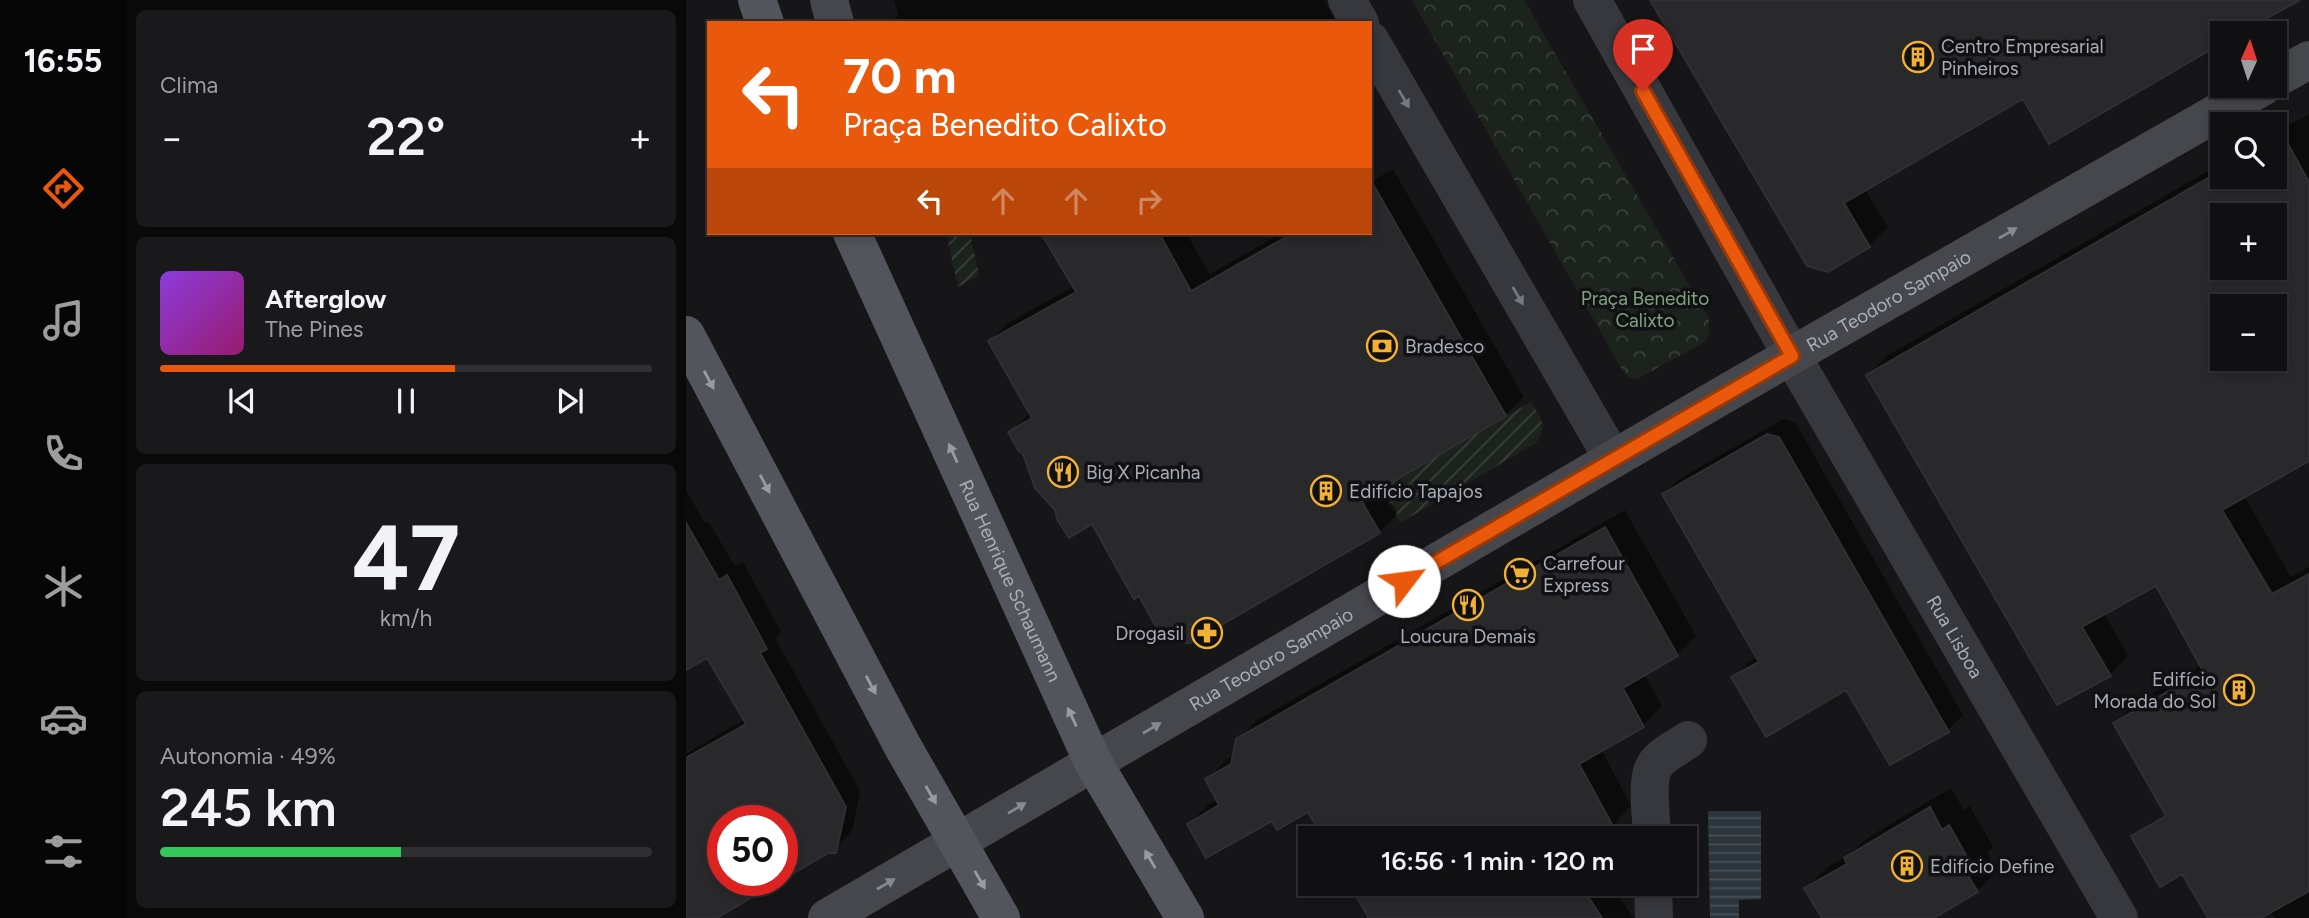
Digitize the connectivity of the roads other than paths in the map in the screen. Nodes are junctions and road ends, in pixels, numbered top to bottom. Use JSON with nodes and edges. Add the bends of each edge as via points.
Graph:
{"nodes":[{"id":1,"x":757,"y":0,"type":"edge"},
{"id":2,"x":829,"y":0,"type":"edge"},
{"id":3,"x":1347,"y":0,"type":"edge"},
{"id":4,"x":1592,"y":0,"type":"edge"},
{"id":5,"x":764,"y":21,"type":"edge"},
{"id":6,"x":834,"y":21,"type":"edge"},
{"id":7,"x":1359,"y":21,"type":"edge"},
{"id":8,"x":1372,"y":43,"type":"edge"},
{"id":9,"x":2309,"y":60,"type":"edge"},
{"id":10,"x":2287,"y":72,"type":"edge"},
{"id":11,"x":2243,"y":98,"type":"edge"},
{"id":12,"x":853,"y":235,"type":"edge"},
{"id":13,"x":686,"y":335,"type":"edge"},
{"id":14,"x":1792,"y":356,"type":"junction"},
{"id":15,"x":1614,"y":459,"type":"junction"},
{"id":16,"x":1688,"y":740,"type":"dead end"},
{"id":17,"x":1093,"y":762,"type":"junction"},
{"id":18,"x":1652,"y":826,"type":"edge"},
{"id":19,"x":958,"y":843,"type":"junction"},
{"id":20,"x":1653,"y":896,"type":"edge"},
{"id":21,"x":827,"y":918,"type":"edge"},
{"id":22,"x":1001,"y":918,"type":"edge"},
{"id":23,"x":1185,"y":918,"type":"edge"},
{"id":24,"x":1654,"y":918,"type":"edge"},
{"id":25,"x":2119,"y":918,"type":"edge"}],
"edges":[{"from":1,"to":5,"type":"main road"},
{"from":2,"to":6,"type":"main road"},
{"from":3,"to":7,"type":"street"},
{"from":4,"to":14,"type":"street"},
{"from":8,"to":15,"type":"street","one_way":true},
{"from":9,"to":10,"type":"main road"},
{"from":14,"to":11,"type":"main road","name":"Rua Teodoro Sampaio","one_way":true},
{"from":17,"to":12,"type":"main road","name":"Rua Henrique Schaumann","one_way":true},
{"from":13,"to":19,"type":"main road","one_way":true},
{"from":14,"to":15,"type":"main road","name":"Rua Teodoro Sampaio"},
{"from":14,"to":25,"type":"street","name":"Rua Lisboa"},
{"from":17,"to":15,"type":"main road","name":"Rua Teodoro Sampaio","one_way":true},
{"from":16,"to":18,"type":"street","via":[[1653,769]]},
{"from":19,"to":17,"type":"main road","name":"Rua Teodoro Sampaio","one_way":true},
{"from":23,"to":17,"type":"main road","name":"Rua Henrique Schaumann","one_way":true},
{"from":21,"to":19,"type":"main road","name":"Rua Teodoro Sampaio","one_way":true},
{"from":19,"to":22,"type":"main road","one_way":true},
{"from":20,"to":24,"type":"street"}]}
